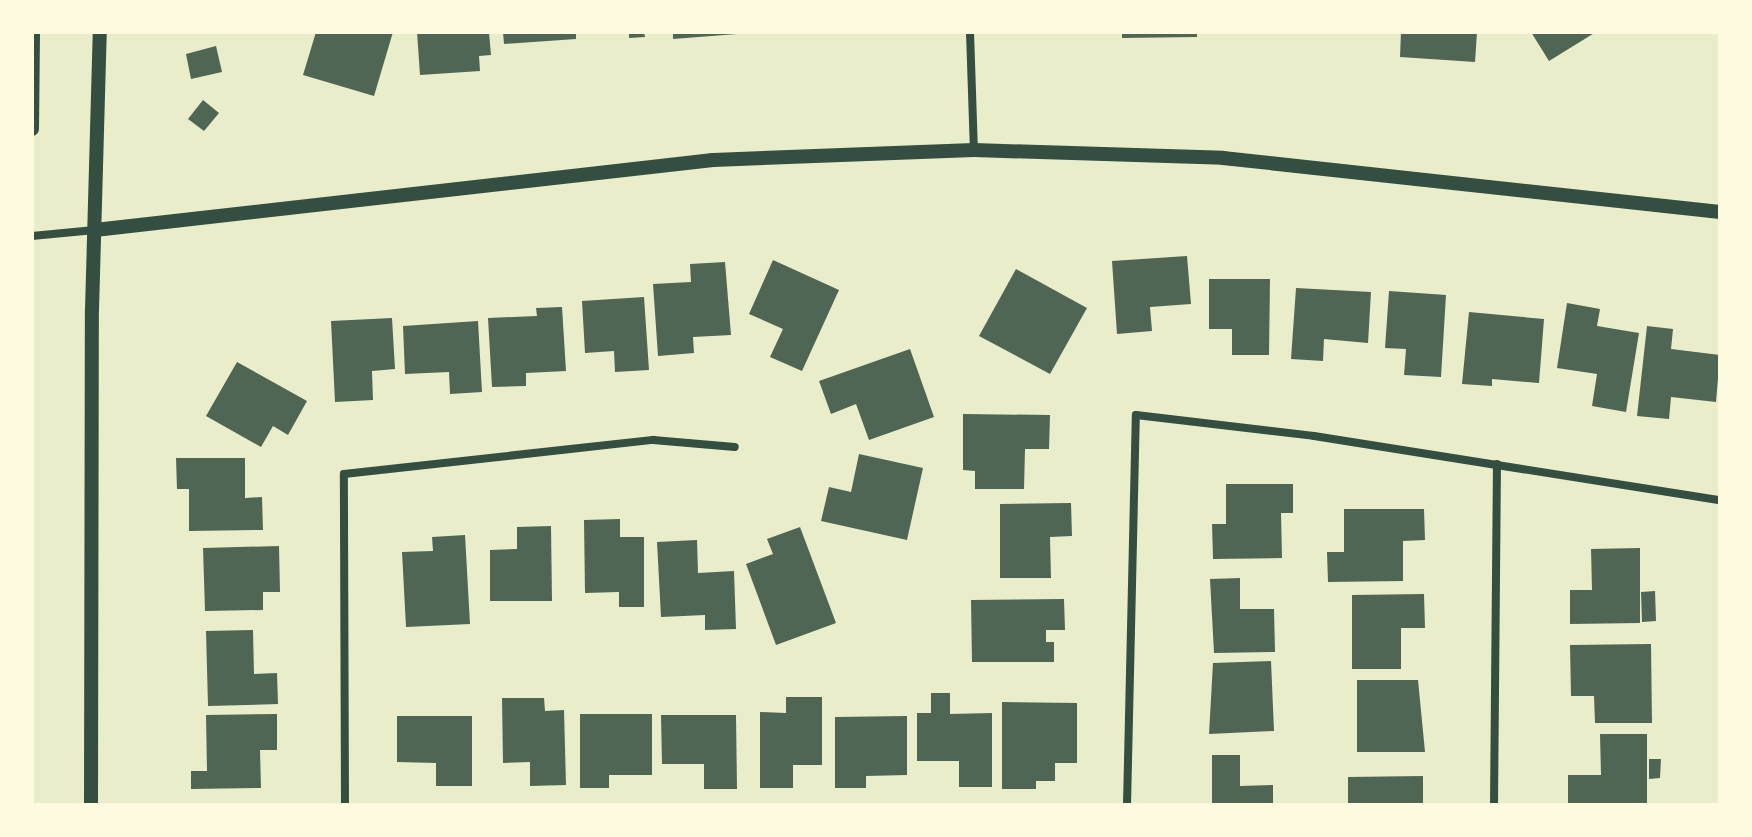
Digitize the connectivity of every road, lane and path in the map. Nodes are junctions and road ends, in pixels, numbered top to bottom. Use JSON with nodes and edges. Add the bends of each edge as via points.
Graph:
{"nodes":[{"id":1,"x":33,"y":32,"type":"edge"},
{"id":2,"x":100,"y":32,"type":"edge"},
{"id":3,"x":970,"y":32,"type":"edge"},
{"id":4,"x":32,"y":129,"type":"edge"},
{"id":5,"x":974,"y":150,"type":"junction"},
{"id":6,"x":1720,"y":212,"type":"edge"},
{"id":7,"x":95,"y":230,"type":"junction"},
{"id":8,"x":32,"y":236,"type":"edge"},
{"id":9,"x":735,"y":447,"type":"dead end"},
{"id":10,"x":1497,"y":464,"type":"junction"},
{"id":11,"x":1720,"y":500,"type":"edge"},
{"id":12,"x":91,"y":805,"type":"edge"},
{"id":13,"x":345,"y":805,"type":"edge"},
{"id":14,"x":1127,"y":805,"type":"edge"},
{"id":15,"x":1494,"y":805,"type":"edge"}],
"edges":[{"from":1,"to":4,"type":"street"},
{"from":2,"to":7,"type":"street"},
{"from":3,"to":5,"type":"street"},
{"from":5,"to":6,"type":"street","via":[[1238,159]]},
{"from":5,"to":7,"type":"street","via":[[713,160]]},
{"from":7,"to":8,"type":"street"},
{"from":7,"to":12,"type":"street"},
{"from":9,"to":13,"type":"street","via":[[653,440],[344,474]]},
{"from":10,"to":11,"type":"street"},
{"from":10,"to":14,"type":"street","via":[[1136,415]]},
{"from":10,"to":15,"type":"street"}]}
